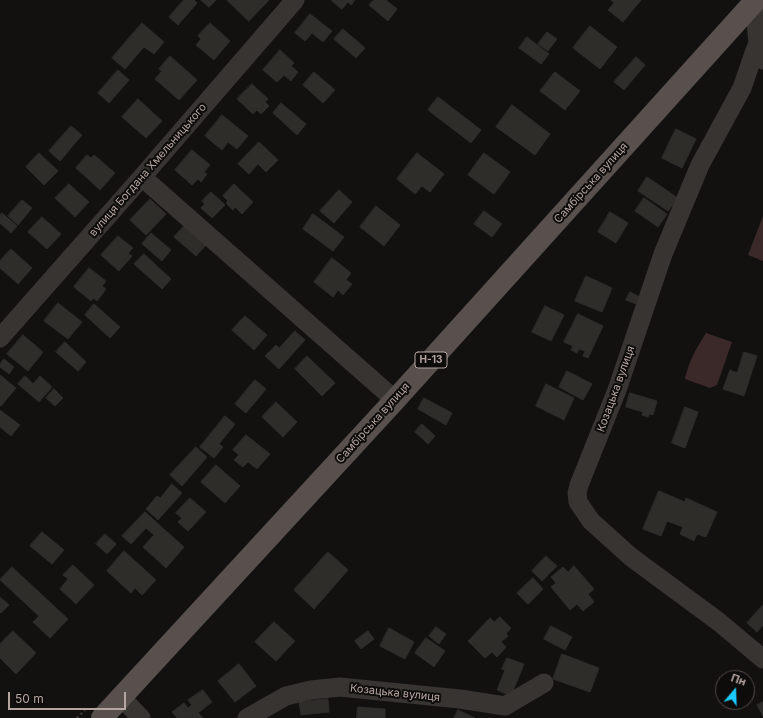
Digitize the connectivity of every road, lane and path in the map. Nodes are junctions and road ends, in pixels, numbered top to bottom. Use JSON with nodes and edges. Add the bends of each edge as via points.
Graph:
{"nodes":[{"id":1,"x":295,"y":0,"type":"edge"},
{"id":2,"x":755,"y":1,"type":"edge"},
{"id":3,"x":759,"y":57,"type":"edge"},
{"id":4,"x":142,"y":177,"type":"junction"},
{"id":5,"x":0,"y":338,"type":"edge"},
{"id":6,"x":395,"y":400,"type":"junction"},
{"id":7,"x":763,"y":659,"type":"edge"},
{"id":8,"x":544,"y":683,"type":"dead end"},
{"id":9,"x":121,"y":697,"type":"junction"},
{"id":10,"x":102,"y":718,"type":"edge"},
{"id":11,"x":141,"y":718,"type":"edge"},
{"id":12,"x":247,"y":718,"type":"edge"}],
"edges":[{"from":1,"to":4,"type":"street","name":"вулиця Богдана Хмельницького"},
{"from":2,"to":3,"type":"street","name":"Самбірська вулиця"},
{"from":2,"to":6,"type":"main road","name":"Самбірська вулиця","number":"Н-13"},
{"from":3,"to":7,"type":"street","name":"Козацька вулиця","via":[[700,165],[664,254],[617,390],[577,493],[578,502],[592,521],[631,557],[719,622]]},
{"from":4,"to":5,"type":"street","name":"вулиця Богдана Хмельницького"},
{"from":4,"to":6,"type":"street"},
{"from":6,"to":9,"type":"main road","name":"Самбірська вулиця","number":"Н-13"},
{"from":8,"to":12,"type":"street","name":"Козацька вулиця","via":[[505,706],[340,687],[311,690],[286,696]]},
{"from":9,"to":10,"type":"main road","name":"Самбірська вулиця","number":"Н-13"},
{"from":9,"to":11,"type":"street"}]}
